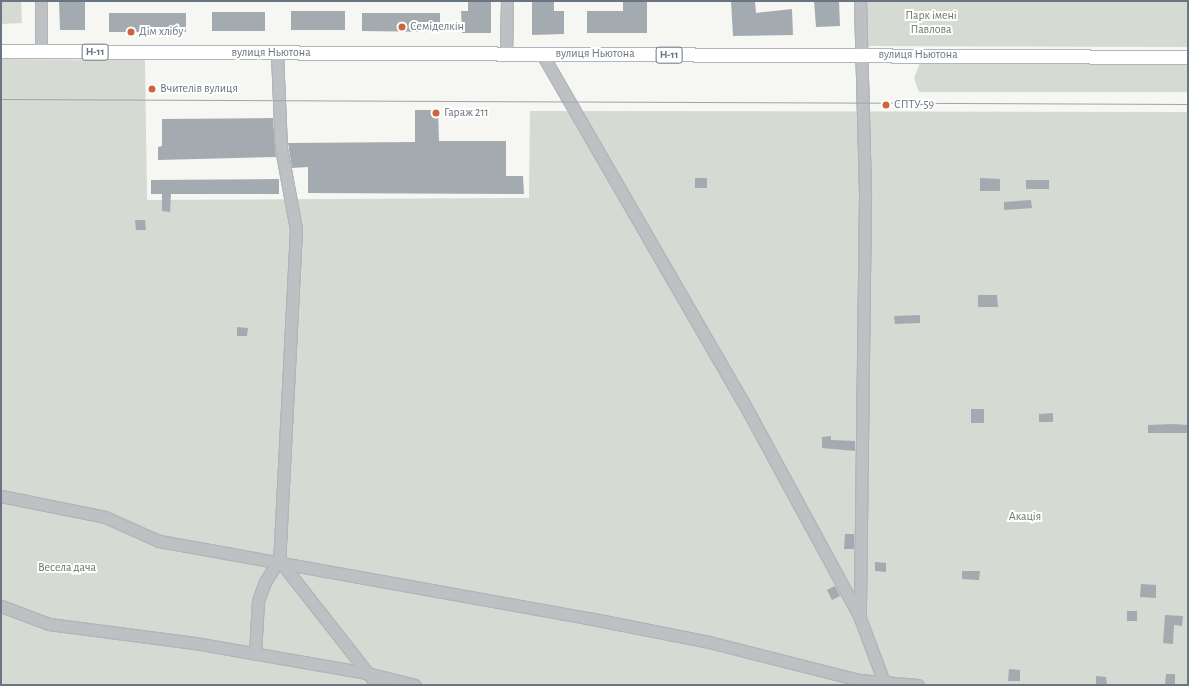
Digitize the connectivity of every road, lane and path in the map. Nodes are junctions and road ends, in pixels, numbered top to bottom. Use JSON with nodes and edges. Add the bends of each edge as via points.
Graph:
{"nodes":[{"id":1,"x":41,"y":1,"type":"edge"},
{"id":2,"x":507,"y":1,"type":"edge"},
{"id":3,"x":860,"y":1,"type":"edge"},
{"id":4,"x":1,"y":52,"type":"edge"},
{"id":5,"x":41,"y":52,"type":"junction"},
{"id":6,"x":277,"y":53,"type":"junction"},
{"id":7,"x":506,"y":54,"type":"junction"},
{"id":8,"x":542,"y":54,"type":"junction"},
{"id":9,"x":860,"y":56,"type":"junction"},
{"id":10,"x":1188,"y":57,"type":"edge"},
{"id":11,"x":1,"y":496,"type":"edge"},
{"id":12,"x":279,"y":560,"type":"junction"},
{"id":13,"x":1,"y":606,"type":"edge"},
{"id":14,"x":860,"y":618,"type":"junction"},
{"id":15,"x":255,"y":654,"type":"junction"},
{"id":16,"x":367,"y":672,"type":"junction"},
{"id":17,"x":884,"y":683,"type":"edge"},
{"id":18,"x":377,"y":685,"type":"edge"},
{"id":19,"x":415,"y":685,"type":"edge"},
{"id":20,"x":918,"y":685,"type":"edge"}],
"edges":[{"from":1,"to":5,"type":"street"},
{"from":2,"to":7,"type":"street"},
{"from":3,"to":9,"type":"street"},
{"from":4,"to":5,"type":"main road","name":"вулиця Ньютона","number":"Н-11"},
{"from":5,"to":6,"type":"main road","name":"вулиця Ньютона","number":"Н-11"},
{"from":6,"to":7,"type":"main road","name":"вулиця Ньютона","number":"Н-11"},
{"from":6,"to":12,"type":"street","via":[[281,148],[296,229]]},
{"from":7,"to":8,"type":"main road","name":"вулиця Ньютона","number":"Н-11"},
{"from":8,"to":9,"type":"main road","name":"вулиця Ньютона","number":"Н-11"},
{"from":8,"to":14,"type":"street","via":[[742,400]]},
{"from":9,"to":10,"type":"main road","name":"вулиця Ньютона","number":"Н-11"},
{"from":9,"to":14,"type":"street","via":[[865,196]]},
{"from":11,"to":12,"type":"street","via":[[105,517],[159,541]]},
{"from":12,"to":15,"type":"street","via":[[265,582],[258,601]]},
{"from":12,"to":16,"type":"street"},
{"from":12,"to":17,"type":"street","via":[[588,618],[719,645],[859,680]]},
{"from":13,"to":15,"type":"street","via":[[49,624],[195,643]]},
{"from":14,"to":17,"type":"street"},
{"from":15,"to":16,"type":"street"},
{"from":16,"to":18,"type":"street"},
{"from":16,"to":19,"type":"street"},
{"from":17,"to":20,"type":"street"}]}
